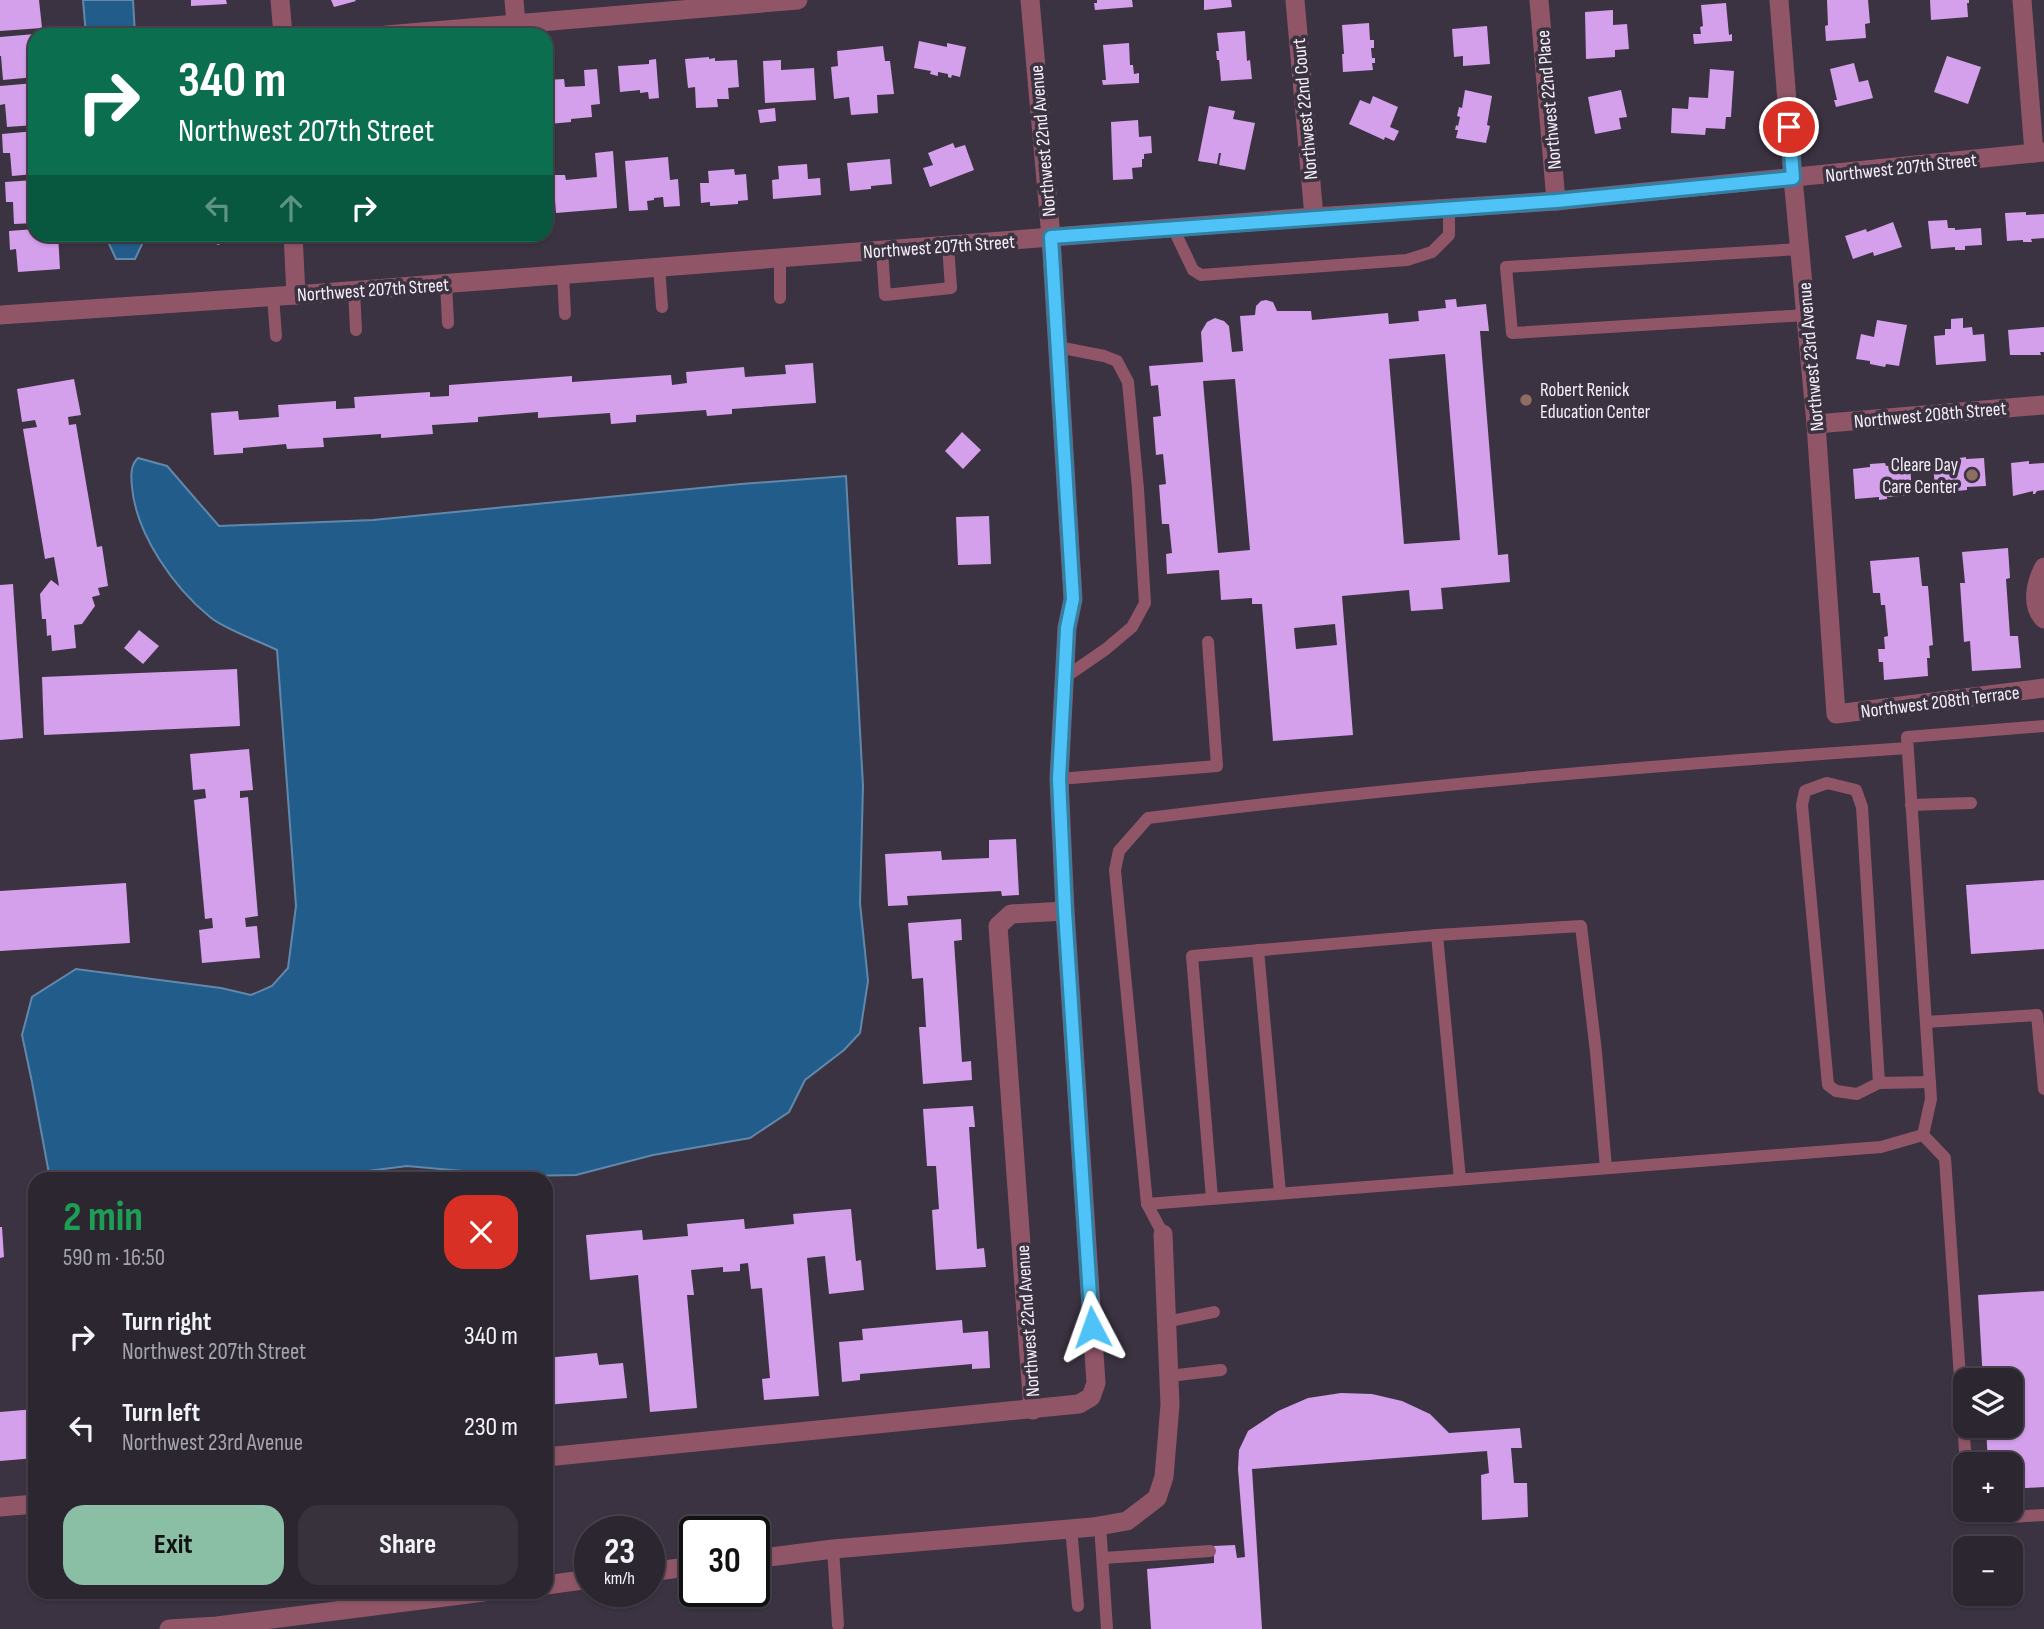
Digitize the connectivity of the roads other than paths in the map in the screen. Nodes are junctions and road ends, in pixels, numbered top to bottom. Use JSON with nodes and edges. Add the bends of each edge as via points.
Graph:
{"nodes":[{"id":1,"x":280,"y":0,"type":"edge"},
{"id":2,"x":514,"y":0,"type":"edge"},
{"id":3,"x":798,"y":0,"type":"edge"},
{"id":4,"x":1030,"y":0,"type":"edge"},
{"id":5,"x":1295,"y":0,"type":"edge"},
{"id":6,"x":1539,"y":0,"type":"edge"},
{"id":7,"x":1779,"y":0,"type":"edge"},
{"id":8,"x":2022,"y":0,"type":"edge"},
{"id":9,"x":757,"y":2,"type":"edge"},
{"id":10,"x":516,"y":24,"type":"junction"},
{"id":11,"x":282,"y":28,"type":"edge"},
{"id":12,"x":469,"y":28,"type":"edge"},
{"id":13,"x":2039,"y":153,"type":"edge"},
{"id":14,"x":1793,"y":178,"type":"junction"},
{"id":15,"x":1556,"y":201,"type":"junction"},
{"id":16,"x":1449,"y":209,"type":"junction"},
{"id":17,"x":1314,"y":217,"type":"junction"},
{"id":18,"x":1173,"y":228,"type":"junction"},
{"id":19,"x":1051,"y":237,"type":"junction"},
{"id":20,"x":293,"y":242,"type":"edge"},
{"id":21,"x":948,"y":245,"type":"junction"},
{"id":22,"x":1800,"y":249,"type":"junction"},
{"id":23,"x":882,"y":250,"type":"junction"},
{"id":24,"x":780,"y":258,"type":"junction"},
{"id":25,"x":659,"y":267,"type":"junction"},
{"id":26,"x":563,"y":274,"type":"junction"},
{"id":27,"x":446,"y":284,"type":"junction"},
{"id":28,"x":354,"y":290,"type":"junction"},
{"id":29,"x":296,"y":295,"type":"junction"},
{"id":30,"x":273,"y":296,"type":"junction"},
{"id":31,"x":780,"y":298,"type":"dead end"},
{"id":32,"x":662,"y":307,"type":"dead end"},
{"id":33,"x":565,"y":314,"type":"dead end"},
{"id":34,"x":0,"y":315,"type":"edge"},
{"id":35,"x":1806,"y":315,"type":"junction"},
{"id":36,"x":448,"y":323,"type":"dead end"},
{"id":37,"x":356,"y":330,"type":"dead end"},
{"id":38,"x":276,"y":336,"type":"dead end"},
{"id":39,"x":1058,"y":347,"type":"junction"},
{"id":40,"x":2044,"y":405,"type":"edge"},
{"id":41,"x":1816,"y":424,"type":"junction"},
{"id":42,"x":2044,"y":567,"type":"edge"},
{"id":43,"x":2044,"y":619,"type":"edge"},
{"id":44,"x":1208,"y":642,"type":"dead end"},
{"id":45,"x":1064,"y":678,"type":"junction"},
{"id":46,"x":2044,"y":688,"type":"edge"},
{"id":47,"x":1836,"y":714,"type":"joint"},
{"id":48,"x":2044,"y":726,"type":"edge"},
{"id":49,"x":1908,"y":748,"type":"junction"},
{"id":50,"x":1059,"y":779,"type":"junction"},
{"id":51,"x":1971,"y":803,"type":"dead end"},
{"id":52,"x":1911,"y":805,"type":"junction"},
{"id":53,"x":1065,"y":911,"type":"junction"},
{"id":54,"x":1437,"y":935,"type":"junction"},
{"id":55,"x":1258,"y":950,"type":"junction"},
{"id":56,"x":1926,"y":1022,"type":"junction"},
{"id":57,"x":1930,"y":1082,"type":"junction"},
{"id":58,"x":1879,"y":1083,"type":"junction"},
{"id":59,"x":2044,"y":1088,"type":"edge"},
{"id":60,"x":1923,"y":1135,"type":"junction"},
{"id":61,"x":1605,"y":1168,"type":"junction"},
{"id":62,"x":1460,"y":1179,"type":"junction"},
{"id":63,"x":1280,"y":1193,"type":"junction"},
{"id":64,"x":1212,"y":1198,"type":"junction"},
{"id":65,"x":1147,"y":1205,"type":"junction"},
{"id":66,"x":1164,"y":1234,"type":"joint"},
{"id":67,"x":1214,"y":1312,"type":"dead end"},
{"id":68,"x":1166,"y":1322,"type":"junction"},
{"id":69,"x":1221,"y":1370,"type":"dead end"},
{"id":70,"x":1169,"y":1376,"type":"junction"},
{"id":71,"x":1033,"y":1410,"type":"junction"},
{"id":72,"x":1965,"y":1452,"type":"edge"},
{"id":73,"x":553,"y":1456,"type":"edge"},
{"id":74,"x":28,"y":1505,"type":"edge"},
{"id":75,"x":0,"y":1507,"type":"edge"},
{"id":76,"x":2044,"y":1515,"type":"edge"},
{"id":77,"x":2023,"y":1516,"type":"edge"},
{"id":78,"x":1100,"y":1525,"type":"junction"},
{"id":79,"x":1071,"y":1528,"type":"junction"},
{"id":80,"x":833,"y":1549,"type":"junction"},
{"id":81,"x":1210,"y":1551,"type":"dead end"},
{"id":82,"x":770,"y":1557,"type":"edge"},
{"id":83,"x":1103,"y":1558,"type":"junction"},
{"id":84,"x":574,"y":1581,"type":"edge"},
{"id":85,"x":553,"y":1584,"type":"edge"},
{"id":86,"x":431,"y":1599,"type":"edge"},
{"id":87,"x":1078,"y":1606,"type":"dead end"},
{"id":88,"x":838,"y":1625,"type":"dead end"},
{"id":89,"x":218,"y":1627,"type":"edge"},
{"id":90,"x":169,"y":1629,"type":"edge"},
{"id":91,"x":1107,"y":1629,"type":"edge"}],
"edges":[{"from":1,"to":11,"type":"street"},
{"from":2,"to":10,"type":"street"},
{"from":3,"to":9,"type":"street"},
{"from":4,"to":19,"type":"street","name":"Northwest 22nd Avenue"},
{"from":5,"to":17,"type":"street","name":"Northwest 22nd Court"},
{"from":6,"to":15,"type":"street","name":"Northwest 22nd Place"},
{"from":7,"to":14,"type":"street","name":"Northwest 23rd Avenue"},
{"from":8,"to":13,"type":"street"},
{"from":9,"to":10,"type":"street"},
{"from":10,"to":12,"type":"street"},
{"from":13,"to":14,"type":"street","name":"Northwest 207th Street"},
{"from":14,"to":15,"type":"street","name":"Northwest 207th Street"},
{"from":14,"to":22,"type":"street","name":"Northwest 23rd Avenue"},
{"from":15,"to":16,"type":"street","name":"Northwest 207th Street"},
{"from":16,"to":17,"type":"street","name":"Northwest 207th Street"},
{"from":16,"to":18,"type":"lane","via":[[1449,235],[1432,252],[1407,260],[1201,275]]},
{"from":17,"to":18,"type":"street","name":"Northwest 207th Street"},
{"from":18,"to":19,"type":"street","name":"Northwest 207th Street"},
{"from":19,"to":21,"type":"street","name":"Northwest 207th Street"},
{"from":19,"to":39,"type":"street","name":"Northwest 22nd Avenue"},
{"from":20,"to":29,"type":"street"},
{"from":21,"to":23,"type":"street","name":"Northwest 207th Street"},
{"from":21,"to":23,"type":"lane","via":[[951,288],[885,295]]},
{"from":22,"to":35,"type":"street","name":"Northwest 23rd Avenue"},
{"from":22,"to":35,"type":"lane","via":[[1506,267],[1512,333]]},
{"from":23,"to":24,"type":"street","name":"Northwest 207th Street"},
{"from":24,"to":25,"type":"street","name":"Northwest 207th Street"},
{"from":24,"to":31,"type":"lane"},
{"from":25,"to":26,"type":"street","name":"Northwest 207th Street"},
{"from":25,"to":32,"type":"lane"},
{"from":26,"to":27,"type":"street","name":"Northwest 207th Street"},
{"from":26,"to":33,"type":"lane"},
{"from":27,"to":28,"type":"street","name":"Northwest 207th Street"},
{"from":27,"to":36,"type":"lane"},
{"from":28,"to":29,"type":"street","name":"Northwest 207th Street"},
{"from":28,"to":37,"type":"lane"},
{"from":29,"to":30,"type":"street","name":"Northwest 207th Street"},
{"from":30,"to":34,"type":"street","name":"Northwest 207th Street"},
{"from":30,"to":38,"type":"lane"},
{"from":35,"to":41,"type":"street","name":"Northwest 23rd Avenue"},
{"from":39,"to":45,"type":"street","name":"Northwest 22nd Avenue","via":[[1073,599]]},
{"from":39,"to":45,"type":"lane","via":[[1117,361],[1128,383],[1145,603],[1132,627]]},
{"from":40,"to":41,"type":"street","name":"Northwest 208th Street"},
{"from":41,"to":47,"type":"street","name":"Northwest 23rd Avenue"},
{"from":42,"to":43,"type":"street","via":[[2034,593]]},
{"from":44,"to":50,"type":"lane","via":[[1217,766]]},
{"from":45,"to":50,"type":"street","name":"Northwest 22nd Avenue"},
{"from":46,"to":47,"type":"street","name":"Northwest 208th Terrace"},
{"from":48,"to":49,"type":"lane","via":[[1908,737]]},
{"from":49,"to":52,"type":"lane"},
{"from":49,"to":65,"type":"lane","via":[[1446,786],[1148,818],[1119,851],[1115,870]]},
{"from":50,"to":53,"type":"street","name":"Northwest 22nd Avenue"},
{"from":51,"to":52,"type":"lane"},
{"from":52,"to":56,"type":"lane"},
{"from":53,"to":71,"type":"street","name":"Northwest 22nd Avenue","via":[[1096,1383],[1091,1397],[1079,1404]]},
{"from":53,"to":71,"type":"street","name":"Northwest 22nd Avenue","via":[[1011,914],[998,926]]},
{"from":54,"to":55,"type":"lane"},
{"from":54,"to":61,"type":"lane","via":[[1581,926]]},
{"from":54,"to":62,"type":"lane"},
{"from":55,"to":63,"type":"lane"},
{"from":55,"to":64,"type":"lane","via":[[1192,956]]},
{"from":56,"to":57,"type":"lane"},
{"from":56,"to":59,"type":"lane","via":[[2037,1015]]},
{"from":57,"to":58,"type":"lane"},
{"from":57,"to":60,"type":"lane"},
{"from":58,"to":58,"type":"lane","via":[[1862,807],[1856,790],[1826,783],[1805,790],[1802,805],[1828,1085],[1857,1094]]},
{"from":60,"to":61,"type":"lane","via":[[1881,1147]]},
{"from":60,"to":72,"type":"lane","via":[[1945,1158]]},
{"from":61,"to":62,"type":"lane"},
{"from":62,"to":63,"type":"lane"},
{"from":63,"to":64,"type":"lane"},
{"from":64,"to":65,"type":"lane"},
{"from":65,"to":66,"type":"lane"},
{"from":66,"to":68,"type":"street"},
{"from":67,"to":68,"type":"lane"},
{"from":68,"to":70,"type":"street"},
{"from":69,"to":70,"type":"lane"},
{"from":70,"to":78,"type":"street","via":[[1164,1477],[1157,1498],[1127,1521]]},
{"from":71,"to":73,"type":"street"},
{"from":74,"to":75,"type":"street"},
{"from":76,"to":77,"type":"lane"},
{"from":78,"to":79,"type":"street"},
{"from":78,"to":83,"type":"lane"},
{"from":79,"to":80,"type":"street"},
{"from":79,"to":87,"type":"lane"},
{"from":80,"to":82,"type":"street"},
{"from":80,"to":88,"type":"lane"},
{"from":81,"to":83,"type":"lane"},
{"from":83,"to":91,"type":"lane"},
{"from":84,"to":85,"type":"street"},
{"from":86,"to":89,"type":"street"},
{"from":89,"to":90,"type":"street"}]}
